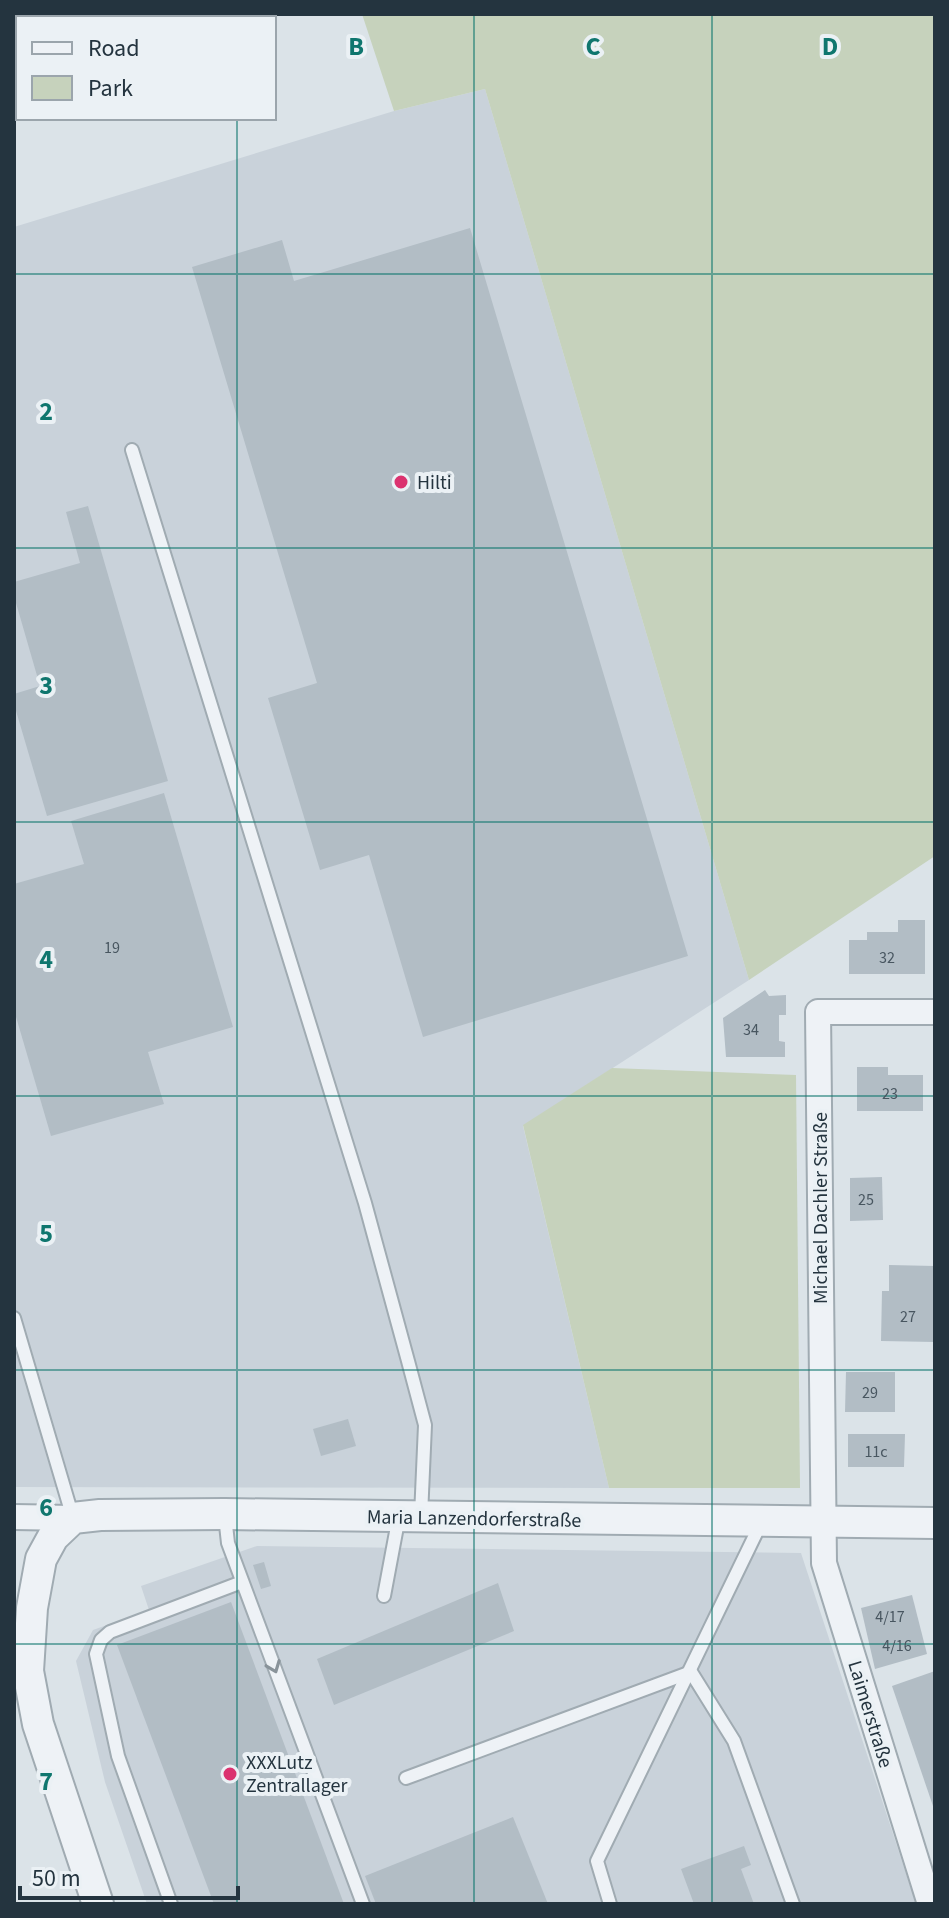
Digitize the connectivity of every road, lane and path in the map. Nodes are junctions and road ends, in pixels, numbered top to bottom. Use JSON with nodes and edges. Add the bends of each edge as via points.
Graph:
{"nodes":[{"id":1,"x":132,"y":450,"type":"dead end"},
{"id":2,"x":935,"y":1012,"type":"edge"},
{"id":3,"x":14,"y":1318,"type":"edge"},
{"id":4,"x":225,"y":1514,"type":"junction"},
{"id":5,"x":410,"y":1516,"type":"junction"},
{"id":6,"x":14,"y":1517,"type":"edge"},
{"id":7,"x":73,"y":1518,"type":"junction"},
{"id":8,"x":762,"y":1521,"type":"junction"},
{"id":9,"x":823,"y":1521,"type":"junction"},
{"id":10,"x":935,"y":1523,"type":"edge"},
{"id":11,"x":244,"y":1588,"type":"junction"},
{"id":12,"x":384,"y":1596,"type":"dead end"},
{"id":13,"x":691,"y":1672,"type":"junction"},
{"id":14,"x":406,"y":1778,"type":"dead end"},
{"id":15,"x":98,"y":1904,"type":"edge"},
{"id":16,"x":171,"y":1904,"type":"edge"},
{"id":17,"x":363,"y":1904,"type":"edge"},
{"id":18,"x":610,"y":1904,"type":"edge"},
{"id":19,"x":793,"y":1904,"type":"edge"},
{"id":20,"x":930,"y":1904,"type":"edge"}],
"edges":[{"from":1,"to":5,"type":"lane","via":[[365,1203],[425,1425]]},
{"from":2,"to":9,"type":"street","name":"Michael Dachler Straße","via":[[818,1012]]},
{"from":3,"to":7,"type":"lane"},
{"from":4,"to":5,"type":"street","name":"Maria Lanzendorferstraße"},
{"from":4,"to":7,"type":"street","name":"Maria Lanzendorferstraße"},
{"from":4,"to":11,"type":"lane","via":[[228,1543]]},
{"from":5,"to":8,"type":"street","name":"Maria Lanzendorferstraße"},
{"from":5,"to":12,"type":"lane"},
{"from":6,"to":7,"type":"street","name":"Maria Lanzendorferstraße"},
{"from":7,"to":15,"type":"street","via":[[53,1537],[41,1559],[28,1671],[38,1724]]},
{"from":8,"to":9,"type":"street","name":"Maria Lanzendorferstraße"},
{"from":8,"to":13,"type":"lane"},
{"from":9,"to":10,"type":"street","name":"Maria Lanzendorferstraße"},
{"from":9,"to":20,"type":"street","name":"Laimerstraße","via":[[824,1563]]},
{"from":11,"to":16,"type":"lane","via":[[110,1632],[96,1654],[118,1756]]},
{"from":11,"to":17,"type":"lane","one_way":true},
{"from":13,"to":14,"type":"lane"},
{"from":13,"to":18,"type":"lane","via":[[597,1861]]},
{"from":13,"to":19,"type":"lane","via":[[734,1741]]}]}
